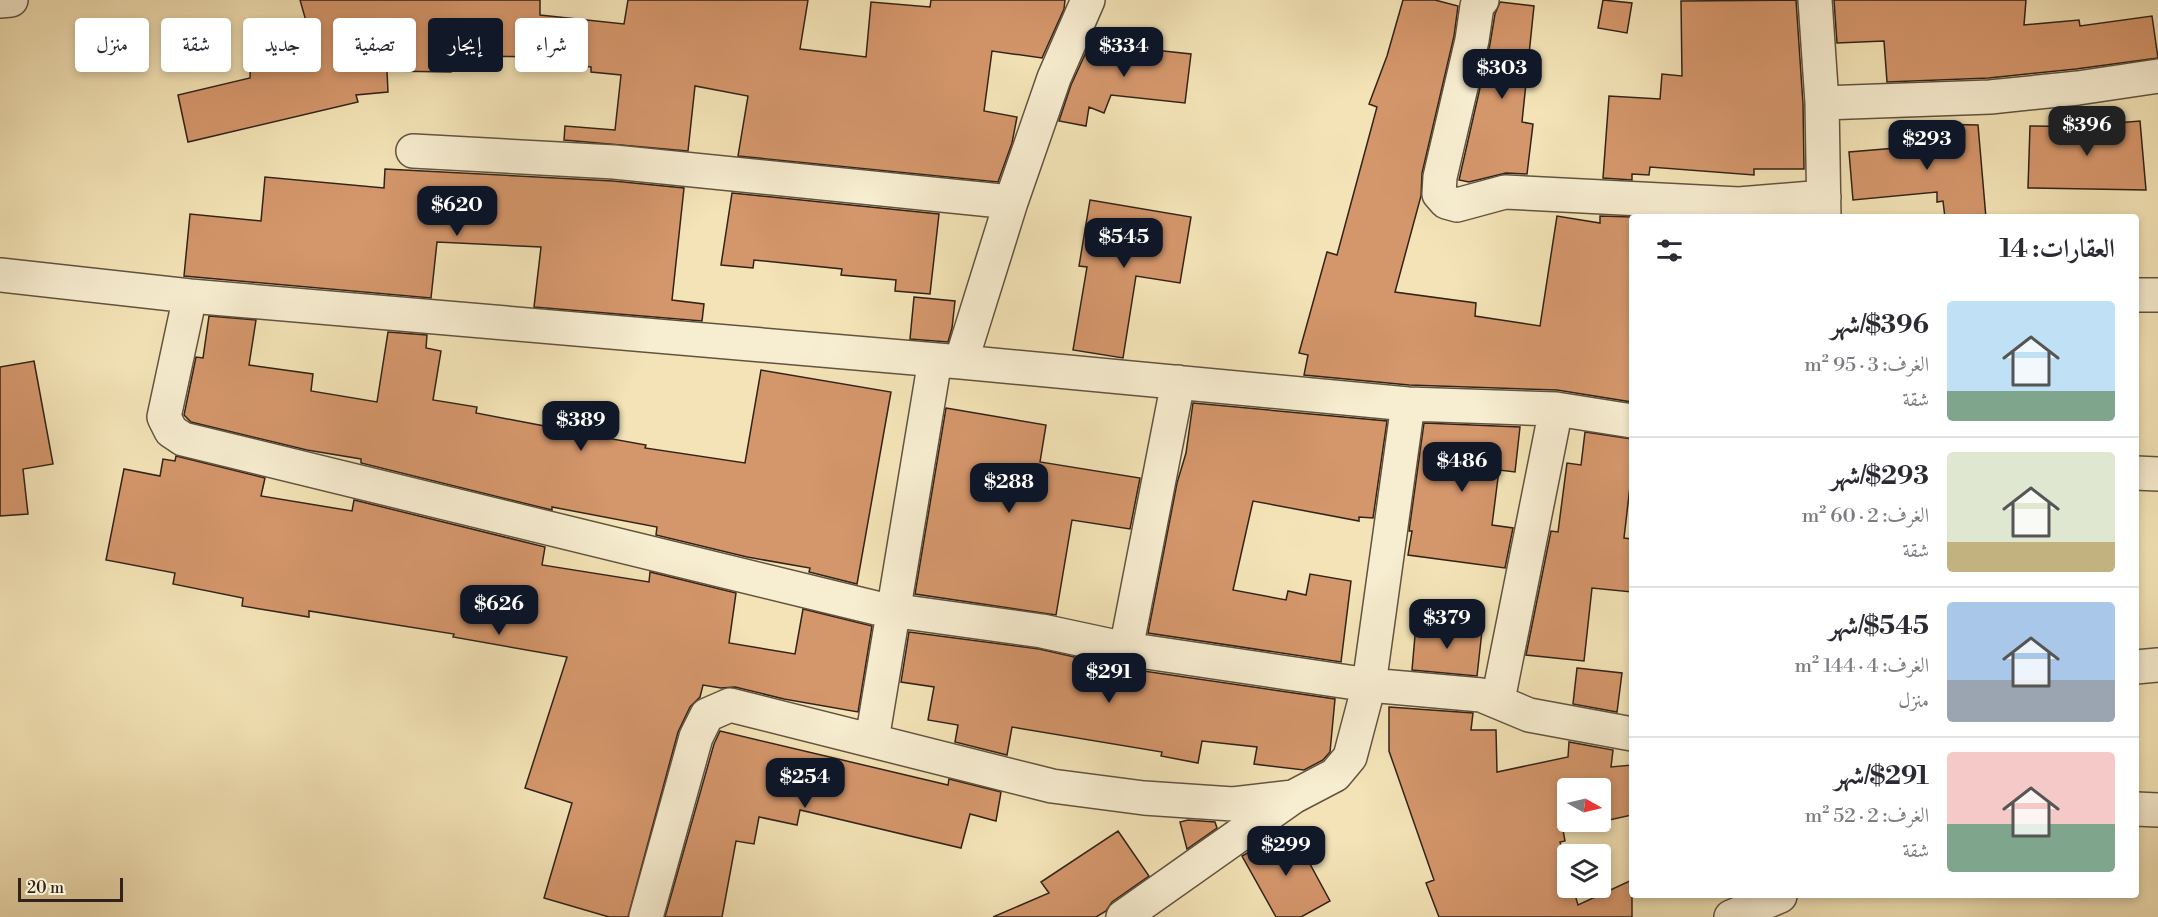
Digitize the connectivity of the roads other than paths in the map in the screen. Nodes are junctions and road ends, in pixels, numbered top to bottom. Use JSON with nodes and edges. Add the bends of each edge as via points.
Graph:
{"nodes":[{"id":1,"x":11,"y":0,"type":"edge"},
{"id":2,"x":1088,"y":0,"type":"edge"},
{"id":3,"x":1482,"y":0,"type":"edge"},
{"id":4,"x":1815,"y":0,"type":"edge"},
{"id":5,"x":0,"y":1,"type":"edge"},
{"id":6,"x":2158,"y":76,"type":"edge"},
{"id":7,"x":1822,"y":103,"type":"junction"},
{"id":8,"x":413,"y":151,"type":"dead end"},
{"id":9,"x":1011,"y":202,"type":"junction"},
{"id":10,"x":1824,"y":207,"type":"edge"},
{"id":11,"x":0,"y":275,"type":"edge"},
{"id":12,"x":2139,"y":295,"type":"edge"},
{"id":13,"x":2158,"y":295,"type":"edge"},
{"id":14,"x":190,"y":296,"type":"junction"},
{"id":15,"x":948,"y":361,"type":"junction"},
{"id":16,"x":1178,"y":382,"type":"junction"},
{"id":17,"x":1408,"y":404,"type":"junction"},
{"id":18,"x":1556,"y":409,"type":"junction"},
{"id":19,"x":1629,"y":421,"type":"edge"},
{"id":20,"x":2139,"y":473,"type":"edge"},
{"id":21,"x":2158,"y":474,"type":"edge"},
{"id":22,"x":894,"y":610,"type":"junction"},
{"id":23,"x":1126,"y":648,"type":"junction"},
{"id":24,"x":2158,"y":665,"type":"edge"},
{"id":25,"x":2139,"y":667,"type":"edge"},
{"id":26,"x":1369,"y":686,"type":"junction"},
{"id":27,"x":1498,"y":700,"type":"junction"},
{"id":28,"x":1629,"y":733,"type":"edge"},
{"id":29,"x":872,"y":740,"type":"junction"},
{"id":30,"x":1293,"y":797,"type":"junction"},
{"id":31,"x":2139,"y":809,"type":"edge"},
{"id":32,"x":2158,"y":810,"type":"edge"},
{"id":33,"x":1775,"y":898,"type":"edge"},
{"id":34,"x":646,"y":917,"type":"edge"},
{"id":35,"x":1124,"y":917,"type":"edge"},
{"id":36,"x":1731,"y":917,"type":"edge"}],
"edges":[{"from":1,"to":5,"type":"street"},
{"from":2,"to":9,"type":"street","via":[[1054,78]]},
{"from":3,"to":10,"type":"street","via":[[1477,6],[1440,177],[1439,194],[1446,202],[1457,205],[1505,192]]},
{"from":4,"to":7,"type":"street"},
{"from":6,"to":7,"type":"street","via":[[1990,97]]},
{"from":7,"to":10,"type":"street"},
{"from":8,"to":9,"type":"street","via":[[614,162]]},
{"from":9,"to":15,"type":"street"},
{"from":11,"to":14,"type":"street"},
{"from":12,"to":13,"type":"street"},
{"from":14,"to":15,"type":"street"},
{"from":14,"to":22,"type":"street","via":[[164,417],[171,431],[183,439]]},
{"from":15,"to":16,"type":"street"},
{"from":15,"to":22,"type":"street"},
{"from":16,"to":17,"type":"street"},
{"from":16,"to":23,"type":"street"},
{"from":17,"to":18,"type":"street"},
{"from":17,"to":26,"type":"street"},
{"from":18,"to":19,"type":"street"},
{"from":18,"to":27,"type":"street"},
{"from":20,"to":21,"type":"street"},
{"from":22,"to":23,"type":"street","via":[[1042,631]]},
{"from":22,"to":29,"type":"street"},
{"from":23,"to":26,"type":"street"},
{"from":24,"to":25,"type":"street"},
{"from":26,"to":27,"type":"street","via":[[1481,694]]},
{"from":26,"to":30,"type":"street","via":[[1350,757],[1335,775]]},
{"from":27,"to":28,"type":"street","via":[[1529,715]]},
{"from":29,"to":30,"type":"street","via":[[1052,786],[1233,804]]},
{"from":29,"to":34,"type":"street","via":[[730,705],[706,715],[696,737]]},
{"from":30,"to":35,"type":"street"},
{"from":31,"to":32,"type":"street"},
{"from":33,"to":36,"type":"street"}]}
